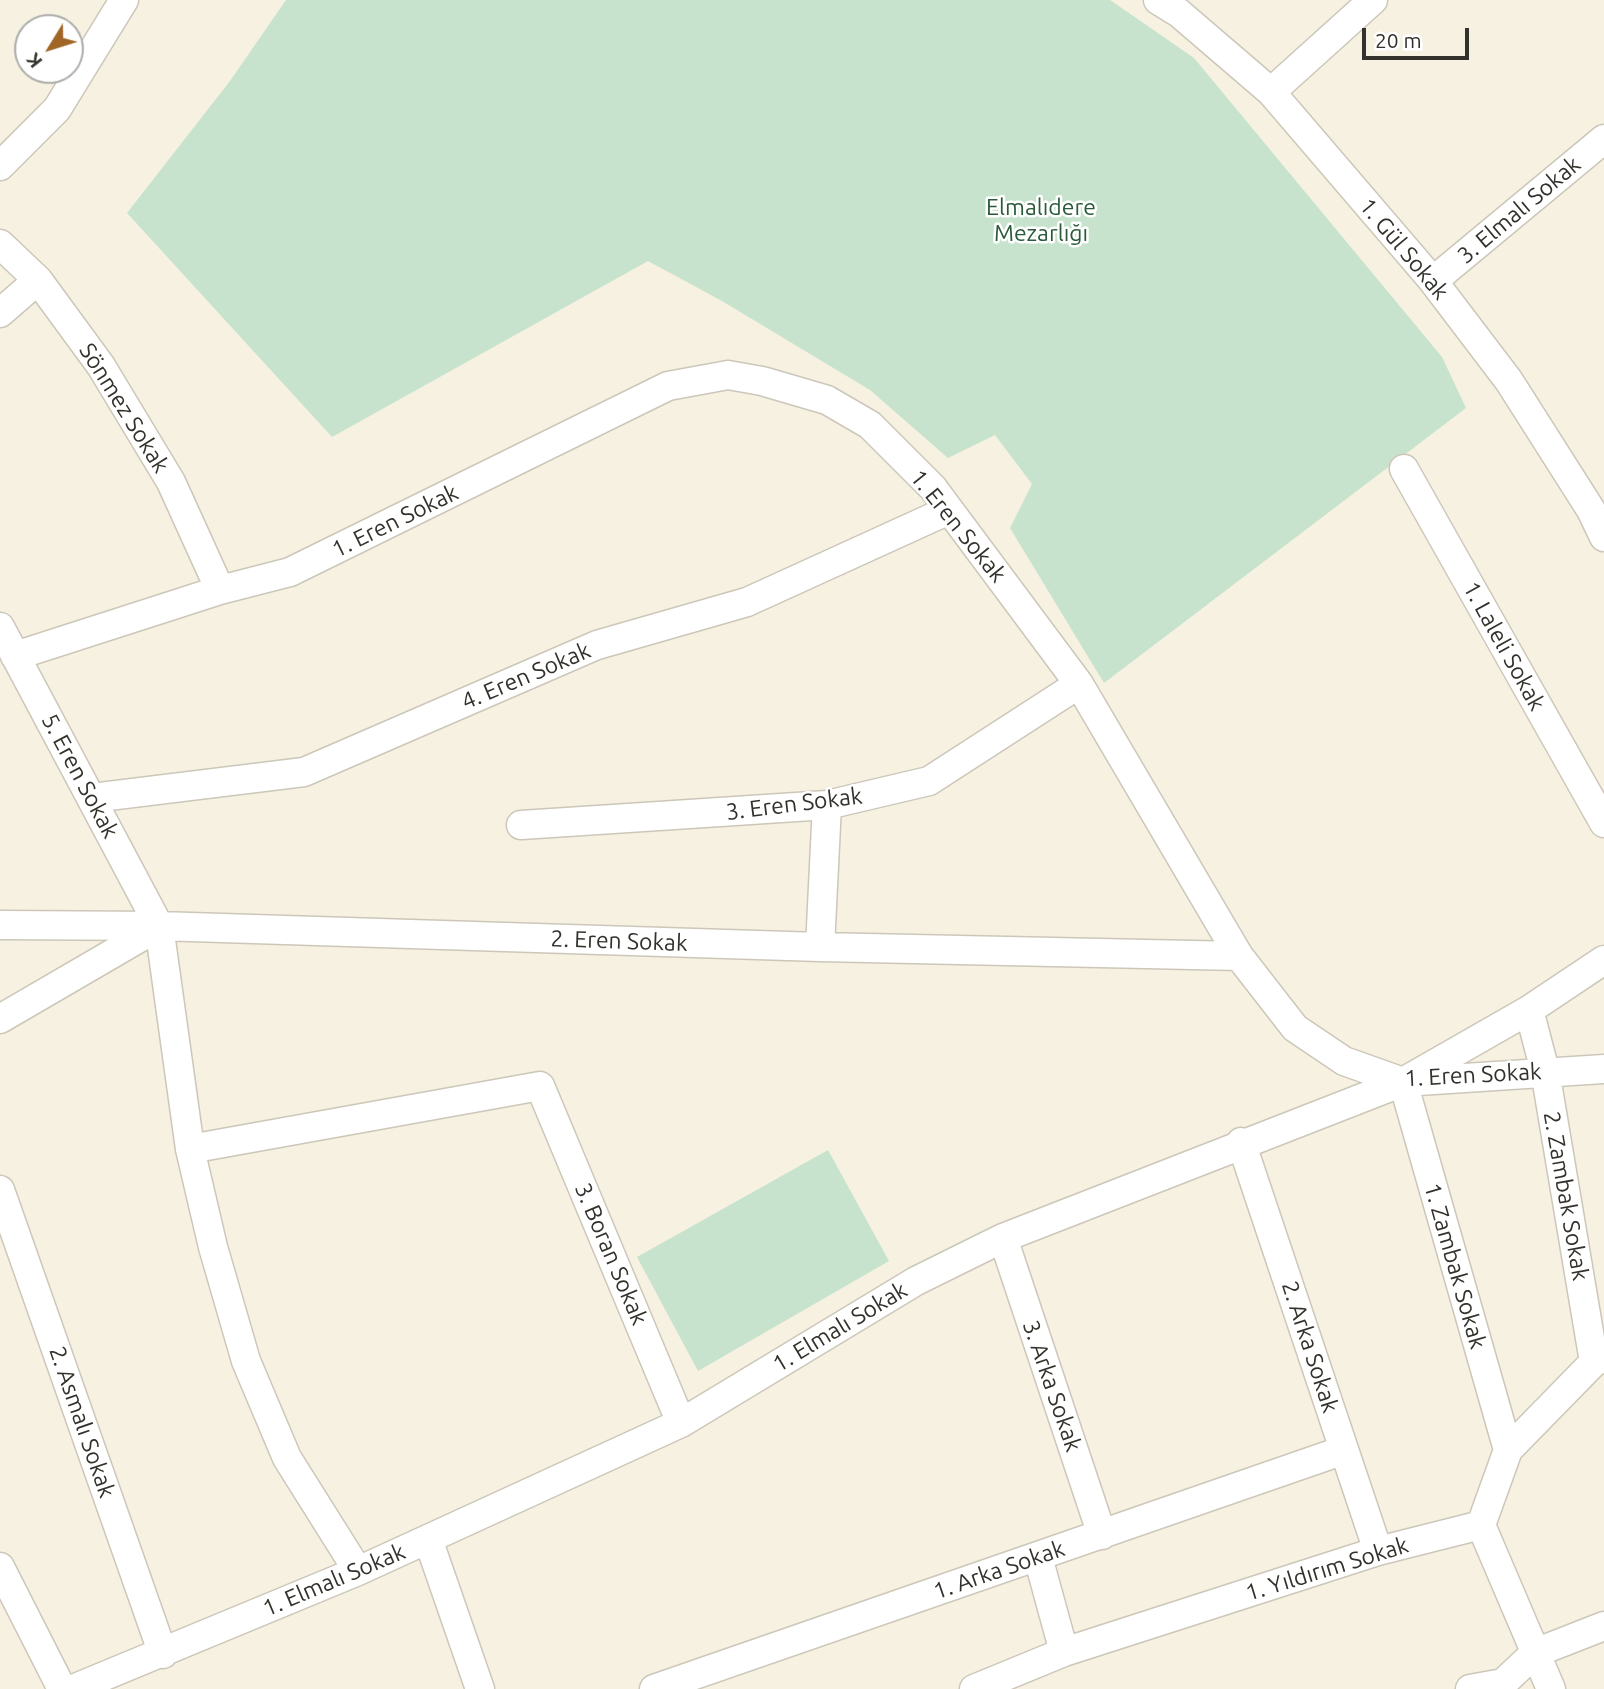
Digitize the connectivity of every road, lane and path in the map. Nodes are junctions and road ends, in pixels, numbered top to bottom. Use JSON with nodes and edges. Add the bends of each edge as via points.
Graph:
{"nodes":[{"id":1,"x":124,"y":0,"type":"edge"},
{"id":2,"x":1158,"y":0,"type":"edge"},
{"id":3,"x":1373,"y":0,"type":"edge"},
{"id":4,"x":1271,"y":92,"type":"junction"},
{"id":5,"x":1604,"y":139,"type":"edge"},
{"id":6,"x":0,"y":166,"type":"edge"},
{"id":7,"x":0,"y":244,"type":"edge"},
{"id":8,"x":38,"y":281,"type":"junction"},
{"id":9,"x":1433,"y":281,"type":"junction"},
{"id":10,"x":0,"y":313,"type":"edge"},
{"id":11,"x":1404,"y":469,"type":"dead end"},
{"id":12,"x":1597,"y":505,"type":"edge"},
{"id":13,"x":949,"y":510,"type":"junction"},
{"id":14,"x":1604,"y":537,"type":"edge"},
{"id":15,"x":220,"y":590,"type":"junction"},
{"id":16,"x":0,"y":626,"type":"edge"},
{"id":17,"x":15,"y":656,"type":"junction"},
{"id":18,"x":1079,"y":684,"type":"junction"},
{"id":19,"x":92,"y":799,"type":"junction"},
{"id":20,"x":827,"y":805,"type":"junction"},
{"id":21,"x":1604,"y":823,"type":"edge"},
{"id":22,"x":521,"y":825,"type":"dead end"},
{"id":23,"x":0,"y":925,"type":"edge"},
{"id":24,"x":159,"y":926,"type":"junction"},
{"id":25,"x":820,"y":947,"type":"junction"},
{"id":26,"x":1239,"y":956,"type":"junction"},
{"id":27,"x":1604,"y":960,"type":"edge"},
{"id":28,"x":1529,"y":1010,"type":"junction"},
{"id":29,"x":0,"y":1019,"type":"edge"},
{"id":30,"x":1604,"y":1069,"type":"edge"},
{"id":31,"x":1545,"y":1071,"type":"junction"},
{"id":32,"x":1403,"y":1082,"type":"junction"},
{"id":33,"x":1241,"y":1142,"type":"junction"},
{"id":34,"x":190,"y":1149,"type":"junction"},
{"id":35,"x":0,"y":1190,"type":"edge"},
{"id":36,"x":1003,"y":1238,"type":"junction"},
{"id":37,"x":1599,"y":1360,"type":"edge"},
{"id":38,"x":681,"y":1423,"type":"junction"},
{"id":39,"x":1344,"y":1450,"type":"junction"},
{"id":40,"x":1508,"y":1450,"type":"junction"},
{"id":41,"x":1481,"y":1525,"type":"junction"},
{"id":42,"x":1102,"y":1535,"type":"junction"},
{"id":43,"x":428,"y":1539,"type":"junction"},
{"id":44,"x":1378,"y":1551,"type":"junction"},
{"id":45,"x":1038,"y":1557,"type":"junction"},
{"id":46,"x":0,"y":1567,"type":"edge"},
{"id":47,"x":358,"y":1571,"type":"junction"},
{"id":48,"x":1604,"y":1626,"type":"edge"},
{"id":49,"x":1064,"y":1652,"type":"junction"},
{"id":50,"x":1535,"y":1653,"type":"junction"},
{"id":51,"x":163,"y":1654,"type":"junction"},
{"id":52,"x":62,"y":1689,"type":"edge"},
{"id":53,"x":73,"y":1689,"type":"edge"},
{"id":54,"x":481,"y":1689,"type":"edge"},
{"id":55,"x":654,"y":1689,"type":"edge"},
{"id":56,"x":974,"y":1689,"type":"edge"},
{"id":57,"x":1470,"y":1689,"type":"edge"},
{"id":58,"x":1551,"y":1689,"type":"edge"}],
"edges":[{"from":1,"to":6,"type":"street","via":[[57,109]]},
{"from":2,"to":4,"type":"street","name":"1. Gül Sokak"},
{"from":3,"to":4,"type":"street"},
{"from":4,"to":9,"type":"street","name":"1. Gül Sokak"},
{"from":5,"to":9,"type":"street","name":"3. Elmalı Sokak"},
{"from":7,"to":8,"type":"street","name":"Sönmez Sokak"},
{"from":8,"to":10,"type":"street"},
{"from":8,"to":15,"type":"street","name":"Sönmez Sokak","via":[[101,366],[171,482]]},
{"from":9,"to":12,"type":"street","name":"1. Gül Sokak"},
{"from":11,"to":21,"type":"street","name":"1. Laleli Sokak"},
{"from":12,"to":14,"type":"street","name":"1. Gül Sokak"},
{"from":13,"to":15,"type":"street","name":"1. Eren Sokak","via":[[870,425],[827,400],[728,375],[668,386],[290,572]]},
{"from":13,"to":18,"type":"street","name":"1. Eren Sokak"},
{"from":13,"to":19,"type":"street","name":"4. Eren Sokak","via":[[747,602],[597,645],[304,772]]},
{"from":15,"to":17,"type":"street","name":"1. Eren Sokak"},
{"from":16,"to":17,"type":"street","name":"5. Eren Sokak"},
{"from":17,"to":19,"type":"street","name":"5. Eren Sokak"},
{"from":18,"to":20,"type":"street","name":"3. Eren Sokak","via":[[929,781]]},
{"from":18,"to":26,"type":"street","name":"1. Eren Sokak"},
{"from":19,"to":24,"type":"street","name":"5. Eren Sokak"},
{"from":20,"to":22,"type":"street","name":"3. Eren Sokak"},
{"from":20,"to":25,"type":"street"},
{"from":23,"to":24,"type":"street","name":"2. Eren Sokak"},
{"from":24,"to":25,"type":"street","name":"2. Eren Sokak"},
{"from":24,"to":29,"type":"street"},
{"from":24,"to":34,"type":"street","name":"5. Eren Sokak"},
{"from":25,"to":26,"type":"street","name":"2. Eren Sokak"},
{"from":26,"to":32,"type":"street","name":"1. Eren Sokak","via":[[1295,1028],[1344,1061]]},
{"from":27,"to":28,"type":"street","name":"1. Elmalı Sokak"},
{"from":28,"to":31,"type":"street","name":"2. Zambak Sokak"},
{"from":28,"to":32,"type":"street","name":"1. Elmalı Sokak"},
{"from":30,"to":31,"type":"street","name":"1. Eren Sokak"},
{"from":31,"to":32,"type":"street","name":"1. Eren Sokak"},
{"from":31,"to":37,"type":"street","name":"2. Zambak Sokak"},
{"from":32,"to":33,"type":"street","name":"1. Elmalı Sokak"},
{"from":32,"to":40,"type":"street","name":"1. Zambak Sokak"},
{"from":33,"to":36,"type":"street","name":"1. Elmalı Sokak"},
{"from":33,"to":39,"type":"street","name":"2. Arka Sokak"},
{"from":34,"to":38,"type":"street","name":"3. Boran Sokak","via":[[540,1086]]},
{"from":34,"to":47,"type":"street","name":"5. Eren Sokak","via":[[246,1361],[287,1458]]},
{"from":35,"to":51,"type":"street","name":"2. Asmalı Sokak"},
{"from":36,"to":38,"type":"street","name":"1. Elmalı Sokak","via":[[916,1280]]},
{"from":36,"to":42,"type":"street","name":"3. Arka Sokak"},
{"from":37,"to":40,"type":"street"},
{"from":38,"to":43,"type":"street","name":"1. Elmalı Sokak"},
{"from":39,"to":42,"type":"street","name":"1. Arka Sokak"},
{"from":39,"to":44,"type":"street","name":"2. Arka Sokak"},
{"from":40,"to":41,"type":"street"},
{"from":41,"to":44,"type":"street","name":"1. Yıldırım Sokak"},
{"from":41,"to":50,"type":"street"},
{"from":42,"to":45,"type":"street","name":"1. Arka Sokak"},
{"from":43,"to":47,"type":"street","name":"1. Elmalı Sokak"},
{"from":43,"to":54,"type":"street"},
{"from":44,"to":49,"type":"street","name":"1. Yıldırım Sokak"},
{"from":45,"to":49,"type":"street"},
{"from":45,"to":55,"type":"street","name":"1. Arka Sokak"},
{"from":46,"to":52,"type":"street"},
{"from":47,"to":51,"type":"street","name":"1. Elmalı Sokak"},
{"from":48,"to":50,"type":"street"},
{"from":49,"to":56,"type":"street","name":"1. Yıldırım Sokak"},
{"from":50,"to":57,"type":"street","via":[[1503,1683]]},
{"from":50,"to":58,"type":"street"},
{"from":51,"to":53,"type":"street","name":"1. Elmalı Sokak"}]}
